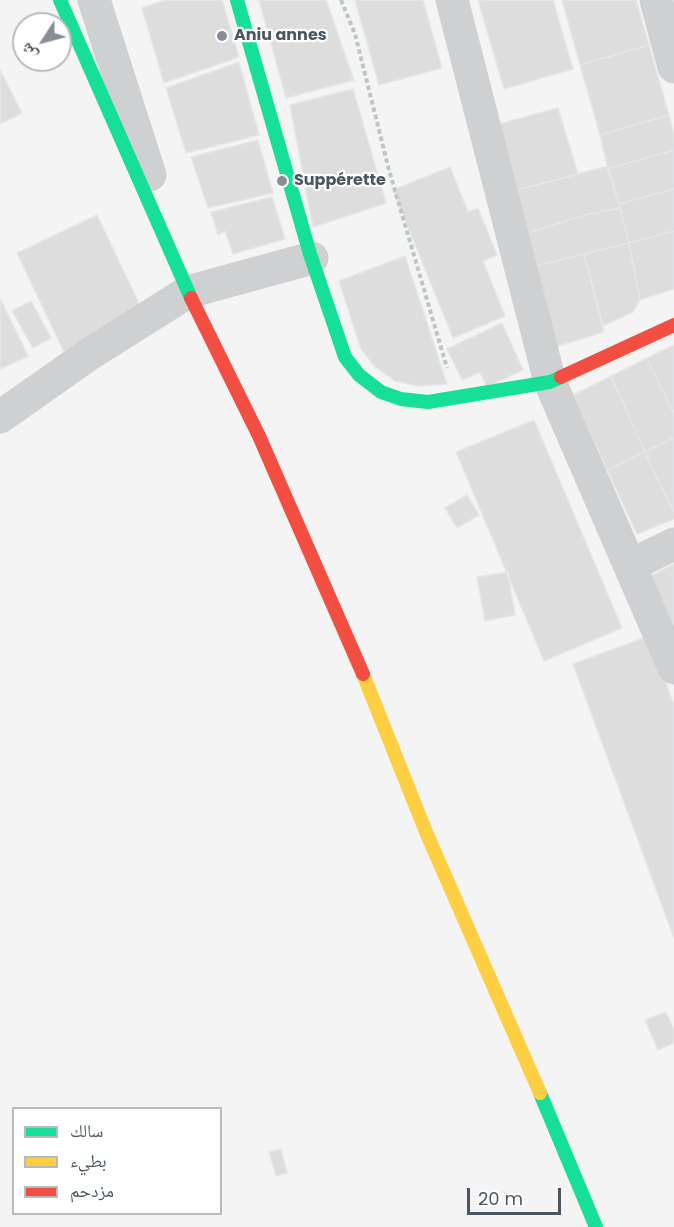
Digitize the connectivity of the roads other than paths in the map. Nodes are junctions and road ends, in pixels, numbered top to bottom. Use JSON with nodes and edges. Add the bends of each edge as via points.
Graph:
{"nodes":[{"id":1,"x":60,"y":0,"type":"edge"},
{"id":2,"x":94,"y":0,"type":"edge"},
{"id":3,"x":237,"y":0,"type":"edge"},
{"id":4,"x":452,"y":0,"type":"edge"},
{"id":5,"x":656,"y":0,"type":"edge"},
{"id":6,"x":674,"y":68,"type":"edge"},
{"id":7,"x":312,"y":258,"type":"junction"},
{"id":8,"x":188,"y":292,"type":"junction"},
{"id":9,"x":674,"y":325,"type":"edge"},
{"id":10,"x":550,"y":382,"type":"junction"},
{"id":11,"x":0,"y":417,"type":"edge"},
{"id":12,"x":674,"y":544,"type":"edge"},
{"id":13,"x":631,"y":565,"type":"junction"},
{"id":14,"x":674,"y":668,"type":"edge"},
{"id":15,"x":596,"y":1227,"type":"edge"}],
"edges":[{"from":1,"to":8,"type":"main road"},
{"from":2,"to":8,"type":"street"},
{"from":3,"to":7,"type":"main road"},
{"from":4,"to":10,"type":"street"},
{"from":5,"to":6,"type":"street"},
{"from":7,"to":8,"type":"street"},
{"from":7,"to":10,"type":"main road","via":[[345,357],[359,375],[381,392],[428,402]]},
{"from":8,"to":11,"type":"street"},
{"from":8,"to":15,"type":"main road","via":[[260,436],[327,588],[426,832]]},
{"from":9,"to":10,"type":"main road"},
{"from":10,"to":13,"type":"street"},
{"from":12,"to":13,"type":"street"},
{"from":13,"to":14,"type":"street"}]}
